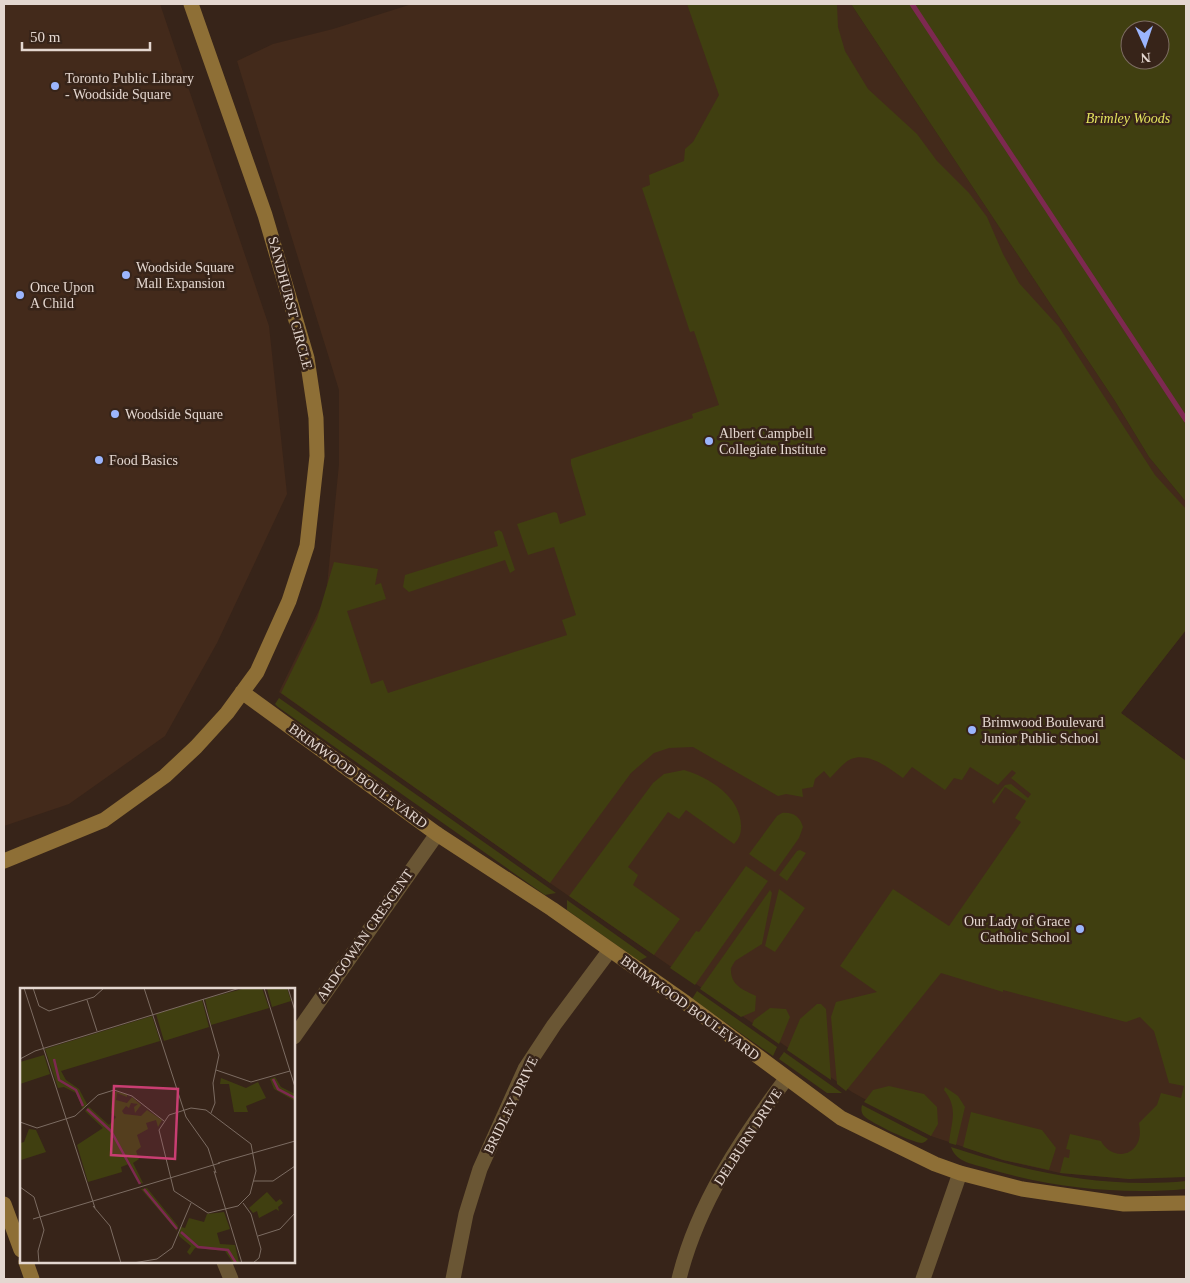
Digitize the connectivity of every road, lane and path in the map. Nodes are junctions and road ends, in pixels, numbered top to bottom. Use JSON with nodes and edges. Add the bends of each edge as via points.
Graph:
{"nodes":[{"id":1,"x":191,"y":4,"type":"edge"},
{"id":2,"x":242,"y":692,"type":"junction"},
{"id":3,"x":437,"y":834,"type":"junction"},
{"id":4,"x":4,"y":861,"type":"edge"},
{"id":5,"x":610,"y":950,"type":"junction"},
{"id":6,"x":295,"y":1036,"type":"edge"},
{"id":7,"x":786,"y":1079,"type":"junction"},
{"id":8,"x":960,"y":1173,"type":"junction"},
{"id":9,"x":1186,"y":1202,"type":"edge"},
{"id":10,"x":4,"y":1204,"type":"edge"},
{"id":11,"x":20,"y":1247,"type":"edge"},
{"id":12,"x":26,"y":1263,"type":"edge"},
{"id":13,"x":224,"y":1263,"type":"edge"},
{"id":14,"x":32,"y":1279,"type":"edge"},
{"id":15,"x":231,"y":1279,"type":"edge"},
{"id":16,"x":453,"y":1279,"type":"edge"},
{"id":17,"x":679,"y":1279,"type":"edge"},
{"id":18,"x":923,"y":1279,"type":"edge"}],
"edges":[{"from":1,"to":2,"type":"street","name":"SANDHURST CIRCLE","via":[[288,288],[307,358],[316,418],[317,456],[307,546],[289,600],[257,672]]},
{"from":2,"to":3,"type":"street","name":"BRIMWOOD BOULEVARD"},
{"from":2,"to":4,"type":"street","name":"SANDHURST CIRCLE","via":[[196,748],[129,803],[104,820],[70,836]]},
{"from":3,"to":5,"type":"street","name":"BRIMWOOD BOULEVARD"},
{"from":3,"to":6,"type":"street","name":"ARDGOWAN CRESCENT"},
{"from":5,"to":7,"type":"street","name":"BRIMWOOD BOULEVARD"},
{"from":5,"to":16,"type":"street","name":"BRIDLEY DRIVE","via":[[554,1024],[526,1069],[480,1169],[466,1214]]},
{"from":7,"to":8,"type":"street","name":"BRIMWOOD BOULEVARD","via":[[841,1118]]},
{"from":7,"to":17,"type":"street","name":"DELBURN DRIVE","via":[[727,1165],[694,1229]]},
{"from":8,"to":9,"type":"street","name":"BRIMWOOD BOULEVARD","via":[[1022,1189],[1085,1199],[1124,1204]]},
{"from":8,"to":18,"type":"street"},
{"from":10,"to":11,"type":"street"},
{"from":12,"to":14,"type":"street"},
{"from":13,"to":15,"type":"street"}]}
